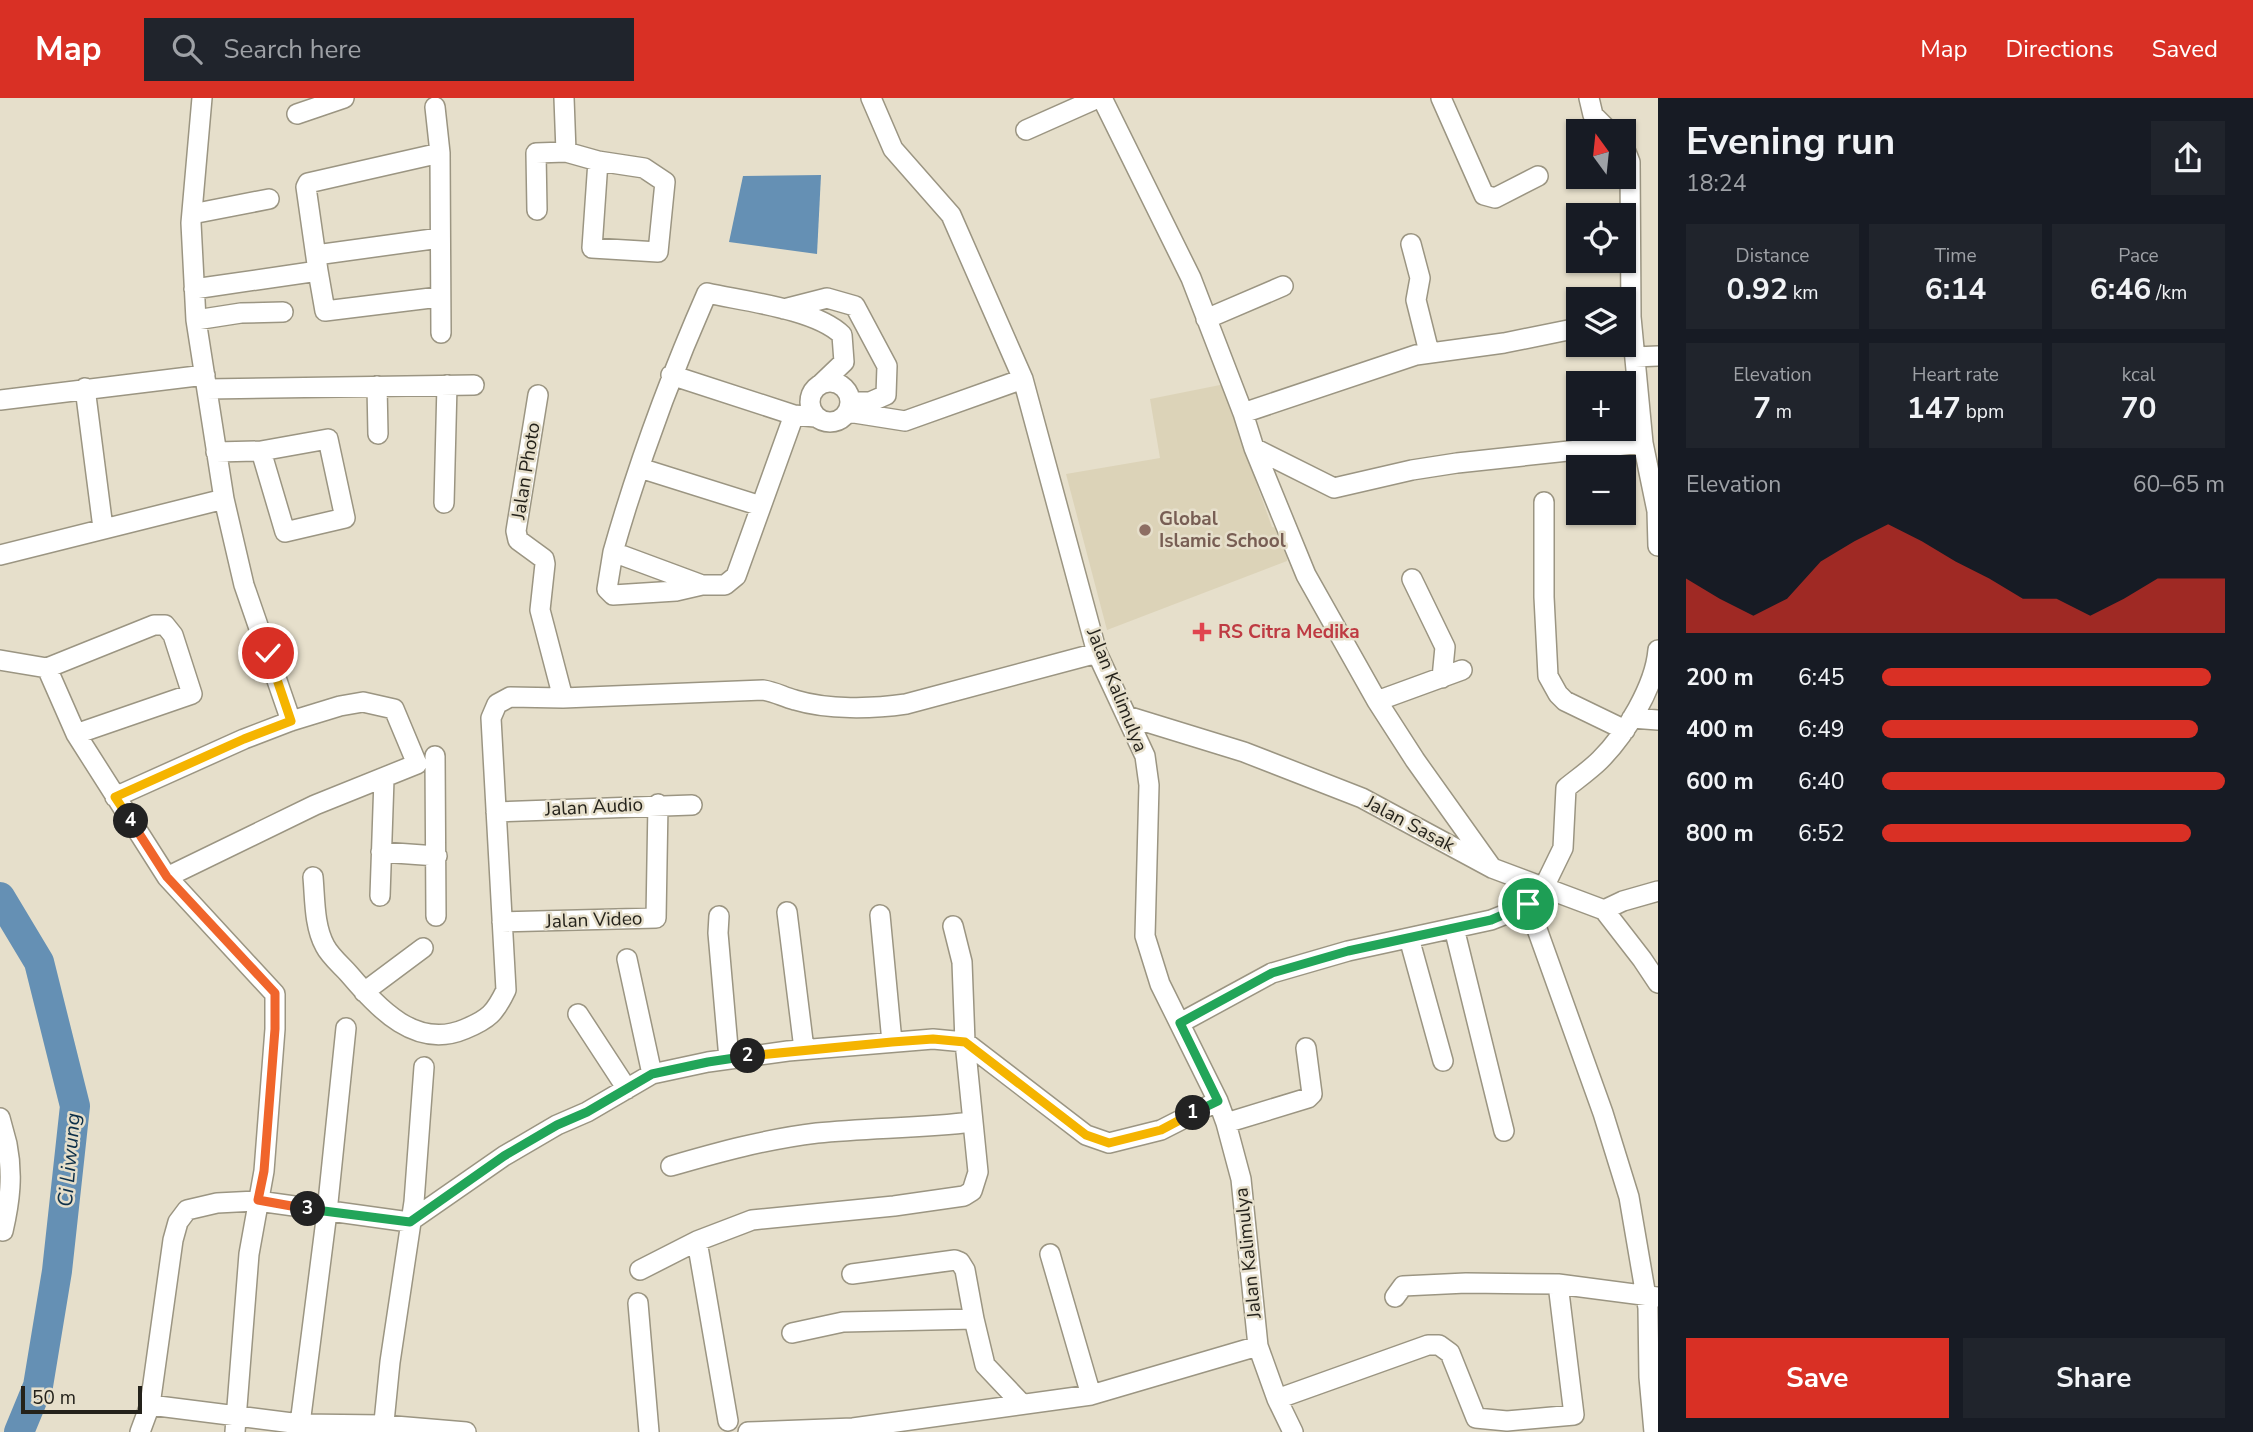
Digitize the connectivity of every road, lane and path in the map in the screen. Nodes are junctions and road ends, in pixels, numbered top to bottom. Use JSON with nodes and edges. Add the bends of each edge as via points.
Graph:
{"nodes":[{"id":1,"x":202,"y":98,"type":"edge"},
{"id":2,"x":344,"y":98,"type":"edge"},
{"id":3,"x":564,"y":98,"type":"edge"},
{"id":4,"x":871,"y":98,"type":"edge"},
{"id":5,"x":1100,"y":98,"type":"edge"},
{"id":6,"x":1441,"y":98,"type":"edge"},
{"id":7,"x":1589,"y":98,"type":"edge"},
{"id":8,"x":435,"y":107,"type":"dead end"},
{"id":9,"x":297,"y":114,"type":"dead end"},
{"id":10,"x":1597,"y":119,"type":"edge"},
{"id":11,"x":1026,"y":130,"type":"dead end"},
{"id":12,"x":566,"y":152,"type":"junction"},
{"id":13,"x":440,"y":153,"type":"junction"},
{"id":14,"x":598,"y":161,"type":"junction"},
{"id":15,"x":1538,"y":176,"type":"dead end"},
{"id":16,"x":1629,"y":189,"type":"edge"},
{"id":17,"x":269,"y":199,"type":"dead end"},
{"id":18,"x":537,"y":210,"type":"dead end"},
{"id":19,"x":192,"y":215,"type":"junction"},
{"id":20,"x":440,"y":238,"type":"junction"},
{"id":21,"x":1410,"y":244,"type":"dead end"},
{"id":22,"x":317,"y":263,"type":"junction"},
{"id":23,"x":1283,"y":286,"type":"dead end"},
{"id":24,"x":1628,"y":287,"type":"edge"},
{"id":25,"x":194,"y":289,"type":"junction"},
{"id":26,"x":439,"y":297,"type":"junction"},
{"id":27,"x":784,"y":309,"type":"junction"},
{"id":28,"x":283,"y":312,"type":"dead end"},
{"id":29,"x":1206,"y":319,"type":"junction"},
{"id":30,"x":196,"y":320,"type":"junction"},
{"id":31,"x":1566,"y":330,"type":"edge"},
{"id":32,"x":441,"y":333,"type":"dead end"},
{"id":33,"x":1429,"y":352,"type":"junction"},
{"id":34,"x":1658,"y":356,"type":"edge"},
{"id":35,"x":1635,"y":357,"type":"edge"},
{"id":36,"x":1636,"y":357,"type":"edge"},
{"id":37,"x":671,"y":375,"type":"junction"},
{"id":38,"x":1023,"y":379,"type":"junction"},
{"id":39,"x":206,"y":382,"type":"junction"},
{"id":40,"x":821,"y":384,"type":"junction"},
{"id":41,"x":447,"y":385,"type":"junction"},
{"id":42,"x":474,"y":385,"type":"dead end"},
{"id":43,"x":377,"y":386,"type":"junction"},
{"id":44,"x":85,"y":388,"type":"junction"},
{"id":45,"x":538,"y":395,"type":"dead end"},
{"id":46,"x":0,"y":400,"type":"edge"},
{"id":47,"x":849,"y":407,"type":"junction"},
{"id":48,"x":1243,"y":413,"type":"junction"},
{"id":49,"x":794,"y":415,"type":"junction"},
{"id":50,"x":815,"y":417,"type":"junction"},
{"id":51,"x":378,"y":434,"type":"dead end"},
{"id":52,"x":1643,"y":443,"type":"junction"},
{"id":53,"x":1254,"y":448,"type":"junction"},
{"id":54,"x":261,"y":451,"type":"junction"},
{"id":55,"x":216,"y":452,"type":"junction"},
{"id":56,"x":640,"y":468,"type":"junction"},
{"id":57,"x":224,"y":499,"type":"junction"},
{"id":58,"x":1544,"y":502,"type":"dead end"},
{"id":59,"x":444,"y":503,"type":"dead end"},
{"id":60,"x":761,"y":506,"type":"junction"},
{"id":61,"x":103,"y":528,"type":"junction"},
{"id":62,"x":1658,"y":546,"type":"edge"},
{"id":63,"x":613,"y":552,"type":"junction"},
{"id":64,"x":0,"y":555,"type":"edge"},
{"id":65,"x":1412,"y":579,"type":"dead end"},
{"id":66,"x":702,"y":585,"type":"junction"},
{"id":67,"x":1658,"y":650,"type":"edge"},
{"id":68,"x":1097,"y":653,"type":"junction"},
{"id":69,"x":0,"y":660,"type":"edge"},
{"id":70,"x":47,"y":668,"type":"junction"},
{"id":71,"x":1462,"y":670,"type":"dead end"},
{"id":72,"x":1442,"y":677,"type":"junction"},
{"id":73,"x":563,"y":698,"type":"junction"},
{"id":74,"x":1377,"y":701,"type":"junction"},
{"id":75,"x":1127,"y":716,"type":"junction"},
{"id":76,"x":1658,"y":720,"type":"edge"},
{"id":77,"x":291,"y":721,"type":"junction"},
{"id":78,"x":1629,"y":724,"type":"junction"},
{"id":79,"x":76,"y":734,"type":"junction"},
{"id":80,"x":435,"y":756,"type":"dead end"},
{"id":81,"x":384,"y":779,"type":"junction"},
{"id":82,"x":115,"y":797,"type":"junction"},
{"id":83,"x":658,"y":804,"type":"junction"},
{"id":84,"x":692,"y":805,"type":"dead end"},
{"id":85,"x":496,"y":812,"type":"junction"},
{"id":86,"x":381,"y":852,"type":"junction"},
{"id":87,"x":437,"y":856,"type":"junction"},
{"id":88,"x":1492,"y":868,"type":"junction"},
{"id":89,"x":167,"y":877,"type":"junction"},
{"id":90,"x":313,"y":877,"type":"dead end"},
{"id":91,"x":1544,"y":887,"type":"junction"},
{"id":92,"x":1658,"y":891,"type":"edge"},
{"id":93,"x":380,"y":896,"type":"dead end"},
{"id":94,"x":1528,"y":904,"type":"junction"},
{"id":95,"x":1604,"y":910,"type":"junction"},
{"id":96,"x":787,"y":912,"type":"dead end"},
{"id":97,"x":880,"y":915,"type":"dead end"},
{"id":98,"x":436,"y":916,"type":"dead end"},
{"id":99,"x":719,"y":916,"type":"dead end"},
{"id":100,"x":502,"y":922,"type":"junction"},
{"id":101,"x":953,"y":926,"type":"dead end"},
{"id":102,"x":1454,"y":928,"type":"junction"},
{"id":103,"x":1409,"y":938,"type":"junction"},
{"id":104,"x":423,"y":948,"type":"dead end"},
{"id":105,"x":1650,"y":957,"type":"edge"},
{"id":106,"x":627,"y":959,"type":"dead end"},
{"id":107,"x":1658,"y":983,"type":"edge"},
{"id":108,"x":364,"y":992,"type":"junction"},
{"id":109,"x":578,"y":1014,"type":"dead end"},
{"id":110,"x":1180,"y":1023,"type":"junction"},
{"id":111,"x":346,"y":1028,"type":"dead end"},
{"id":112,"x":892,"y":1042,"type":"junction"},
{"id":113,"x":965,"y":1042,"type":"junction"},
{"id":114,"x":1306,"y":1048,"type":"dead end"},
{"id":115,"x":804,"y":1049,"type":"junction"},
{"id":116,"x":729,"y":1059,"type":"junction"},
{"id":117,"x":1443,"y":1061,"type":"dead end"},
{"id":118,"x":424,"y":1067,"type":"dead end"},
{"id":119,"x":652,"y":1074,"type":"junction"},
{"id":120,"x":627,"y":1088,"type":"junction"},
{"id":121,"x":1218,"y":1101,"type":"junction"},
{"id":122,"x":0,"y":1118,"type":"edge"},
{"id":123,"x":973,"y":1122,"type":"junction"},
{"id":124,"x":1226,"y":1123,"type":"junction"},
{"id":125,"x":1504,"y":1131,"type":"dead end"},
{"id":126,"x":4,"y":1145,"type":"edge"},
{"id":127,"x":671,"y":1166,"type":"dead end"},
{"id":128,"x":258,"y":1200,"type":"junction"},
{"id":129,"x":327,"y":1212,"type":"junction"},
{"id":130,"x":410,"y":1222,"type":"junction"},
{"id":131,"x":1,"y":1236,"type":"edge"},
{"id":132,"x":697,"y":1241,"type":"junction"},
{"id":133,"x":1050,"y":1254,"type":"dead end"},
{"id":134,"x":640,"y":1270,"type":"dead end"},
{"id":135,"x":852,"y":1273,"type":"dead end"},
{"id":136,"x":1558,"y":1284,"type":"junction"},
{"id":137,"x":1652,"y":1296,"type":"edge"},
{"id":138,"x":1395,"y":1297,"type":"dead end"},
{"id":139,"x":638,"y":1303,"type":"dead end"},
{"id":140,"x":974,"y":1319,"type":"junction"},
{"id":141,"x":792,"y":1333,"type":"dead end"},
{"id":142,"x":1258,"y":1346,"type":"junction"},
{"id":143,"x":1091,"y":1395,"type":"junction"},
{"id":144,"x":1277,"y":1399,"type":"junction"},
{"id":145,"x":1021,"y":1403,"type":"junction"},
{"id":146,"x":150,"y":1405,"type":"junction"},
{"id":147,"x":728,"y":1421,"type":"dead end"},
{"id":148,"x":1573,"y":1423,"type":"edge"},
{"id":149,"x":236,"y":1424,"type":"edge"},
{"id":150,"x":1477,"y":1425,"type":"edge"},
{"id":151,"x":300,"y":1428,"type":"edge"},
{"id":152,"x":383,"y":1429,"type":"edge"},
{"id":153,"x":853,"y":1430,"type":"edge"},
{"id":154,"x":140,"y":1432,"type":"edge"},
{"id":155,"x":466,"y":1432,"type":"edge"},
{"id":156,"x":649,"y":1432,"type":"edge"},
{"id":157,"x":748,"y":1432,"type":"edge"},
{"id":158,"x":1293,"y":1432,"type":"edge"},
{"id":159,"x":1654,"y":1432,"type":"edge"}],
"edges":[{"from":1,"to":19,"type":"street"},
{"from":2,"to":9,"type":"street"},
{"from":3,"to":12,"type":"street"},
{"from":4,"to":38,"type":"street","name":"Jalan Kalimulya","via":[[893,149],[951,215]]},
{"from":5,"to":11,"type":"street"},
{"from":5,"to":29,"type":"street","via":[[1191,278]]},
{"from":6,"to":15,"type":"street","via":[[1484,195],[1495,198]]},
{"from":7,"to":10,"type":"street"},
{"from":8,"to":13,"type":"street"},
{"from":12,"to":14,"type":"street"},
{"from":12,"to":18,"type":"street","via":[[537,153]]},
{"from":13,"to":20,"type":"street"},
{"from":13,"to":22,"type":"street","via":[[308,183]]},
{"from":14,"to":14,"type":"street","via":[[645,168],[665,181],[657,252],[592,248]]},
{"from":16,"to":24,"type":"street"},
{"from":17,"to":19,"type":"street"},
{"from":19,"to":25,"type":"street"},
{"from":20,"to":22,"type":"street"},
{"from":20,"to":26,"type":"street"},
{"from":21,"to":33,"type":"street","via":[[1420,278],[1416,300]]},
{"from":22,"to":25,"type":"street"},
{"from":22,"to":26,"type":"street","via":[[325,311]]},
{"from":23,"to":29,"type":"street"},
{"from":25,"to":30,"type":"street"},
{"from":26,"to":32,"type":"street"},
{"from":27,"to":37,"type":"street","via":[[707,293]]},
{"from":27,"to":40,"type":"street","via":[[832,325],[842,335],[844,362]]},
{"from":27,"to":47,"type":"street","via":[[827,298],[855,306],[887,366],[886,395]]},
{"from":28,"to":30,"type":"street"},
{"from":29,"to":48,"type":"street"},
{"from":30,"to":39,"type":"street"},
{"from":31,"to":33,"type":"street"},
{"from":33,"to":48,"type":"street"},
{"from":34,"to":36,"type":"street"},
{"from":35,"to":52,"type":"street"},
{"from":37,"to":49,"type":"street"},
{"from":37,"to":56,"type":"street"},
{"from":38,"to":47,"type":"street","via":[[905,421]]},
{"from":38,"to":68,"type":"street","name":"Jalan Kalimulya"},
{"from":39,"to":43,"type":"street"},
{"from":39,"to":44,"type":"street"},
{"from":39,"to":55,"type":"street"},
{"from":40,"to":47,"type":"street","via":[[844,387]]},
{"from":40,"to":50,"type":"street","via":[[810,397]]},
{"from":41,"to":42,"type":"street"},
{"from":41,"to":43,"type":"street"},
{"from":41,"to":59,"type":"street"},
{"from":43,"to":51,"type":"street"},
{"from":44,"to":46,"type":"street"},
{"from":44,"to":61,"type":"street"},
{"from":45,"to":73,"type":"street","name":"Jalan Photo","via":[[516,531],[518,540],[544,559],[540,610]]},
{"from":47,"to":50,"type":"street","via":[[843,417],[830,422]]},
{"from":48,"to":53,"type":"street"},
{"from":49,"to":50,"type":"street"},
{"from":49,"to":60,"type":"street"},
{"from":52,"to":53,"type":"street","via":[[1457,463],[1334,488]]},
{"from":52,"to":62,"type":"street","via":[[1657,511]]},
{"from":53,"to":74,"type":"street","via":[[1306,575]]},
{"from":54,"to":54,"type":"street","via":[[285,532],[345,518],[328,439]]},
{"from":54,"to":55,"type":"street"},
{"from":55,"to":57,"type":"street"},
{"from":56,"to":60,"type":"street"},
{"from":56,"to":63,"type":"street"},
{"from":57,"to":61,"type":"street"},
{"from":57,"to":77,"type":"street","via":[[244,585]]},
{"from":58,"to":78,"type":"street","via":[[1548,676],[1565,701]]},
{"from":60,"to":66,"type":"street","via":[[736,576],[726,586]]},
{"from":61,"to":64,"type":"street"},
{"from":63,"to":66,"type":"street"},
{"from":63,"to":66,"type":"street","via":[[607,589],[613,595]]},
{"from":65,"to":72,"type":"street","via":[[1445,647]]},
{"from":67,"to":78,"type":"street","via":[[1657,665]]},
{"from":68,"to":73,"type":"street","via":[[885,708],[823,705],[763,691]]},
{"from":68,"to":75,"type":"street","name":"Jalan Kalimulya"},
{"from":69,"to":70,"type":"street"},
{"from":70,"to":79,"type":"street"},
{"from":70,"to":79,"type":"street","via":[[154,625],[165,625],[173,635],[192,694]]},
{"from":71,"to":72,"type":"street"},
{"from":72,"to":74,"type":"street"},
{"from":73,"to":85,"type":"street","via":[[510,697],[497,704],[491,718]]},
{"from":74,"to":88,"type":"street"},
{"from":75,"to":88,"type":"street","name":"Jalan Sasak","via":[[1244,751],[1362,798]]},
{"from":75,"to":110,"type":"street","name":"Jalan Kalimulya","via":[[1145,756],[1149,785],[1145,936],[1160,984]]},
{"from":76,"to":78,"type":"street"},
{"from":77,"to":81,"type":"street","via":[[363,702],[394,709],[417,764]]},
{"from":77,"to":82,"type":"street"},
{"from":78,"to":91,"type":"street","via":[[1600,761],[1566,788],[1563,848]]},
{"from":79,"to":82,"type":"street"},
{"from":80,"to":87,"type":"street"},
{"from":81,"to":86,"type":"street"},
{"from":81,"to":89,"type":"street","via":[[315,805]]},
{"from":82,"to":89,"type":"street"},
{"from":83,"to":84,"type":"street","name":"Jalan Audio"},
{"from":83,"to":85,"type":"street","name":"Jalan Audio"},
{"from":83,"to":100,"type":"street","name":"Jalan Video","via":[[656,918]]},
{"from":85,"to":100,"type":"street"},
{"from":86,"to":87,"type":"street"},
{"from":86,"to":93,"type":"street"},
{"from":87,"to":98,"type":"street"},
{"from":88,"to":91,"type":"street","name":"Jalan Sasak"},
{"from":89,"to":128,"type":"street","via":[[275,993],[264,1171]]},
{"from":90,"to":108,"type":"street","via":[[316,917],[325,946]]},
{"from":91,"to":94,"type":"street"},
{"from":91,"to":95,"type":"street","name":"Jalan Sasak"},
{"from":92,"to":95,"type":"street"},
{"from":94,"to":102,"type":"street","via":[[1491,920]]},
{"from":94,"to":137,"type":"street","via":[[1603,1113]]},
{"from":95,"to":105,"type":"street"},
{"from":96,"to":115,"type":"street"},
{"from":97,"to":112,"type":"street"},
{"from":99,"to":116,"type":"street"},
{"from":100,"to":108,"type":"street","via":[[506,990],[496,1010],[482,1021],[448,1036],[418,1032],[397,1022]]},
{"from":101,"to":113,"type":"street","via":[[962,961]]},
{"from":102,"to":103,"type":"street"},
{"from":102,"to":125,"type":"street"},
{"from":103,"to":110,"type":"street","via":[[1272,973]]},
{"from":103,"to":117,"type":"street"},
{"from":104,"to":108,"type":"street"},
{"from":105,"to":107,"type":"street"},
{"from":106,"to":119,"type":"street"},
{"from":109,"to":120,"type":"street"},
{"from":110,"to":121,"type":"street","name":"Jalan Kalimulya"},
{"from":111,"to":129,"type":"street"},
{"from":112,"to":113,"type":"street"},
{"from":112,"to":115,"type":"street"},
{"from":113,"to":121,"type":"street","via":[[1086,1135],[1109,1143],[1161,1130]]},
{"from":113,"to":123,"type":"street"},
{"from":114,"to":124,"type":"street","via":[[1312,1094],[1308,1098]]},
{"from":115,"to":116,"type":"street"},
{"from":116,"to":119,"type":"street"},
{"from":118,"to":130,"type":"street"},
{"from":119,"to":120,"type":"street"},
{"from":120,"to":130,"type":"street","via":[[504,1156]]},
{"from":121,"to":124,"type":"street","name":"Jalan Kalimulya"},
{"from":122,"to":126,"type":"street"},
{"from":123,"to":127,"type":"street","via":[[818,1133],[747,1144]]},
{"from":123,"to":132,"type":"street","via":[[978,1172],[972,1191],[964,1196],[752,1220]]},
{"from":124,"to":142,"type":"street","name":"Jalan Kalimulya","via":[[1241,1180]]},
{"from":126,"to":131,"type":"street","via":[[11,1163],[11,1196]]},
{"from":128,"to":129,"type":"street"},
{"from":128,"to":146,"type":"street","via":[[198,1206],[187,1210],[178,1222]]},
{"from":128,"to":149,"type":"street","via":[[249,1254]]},
{"from":129,"to":130,"type":"street"},
{"from":129,"to":151,"type":"street"},
{"from":130,"to":152,"type":"street"},
{"from":132,"to":134,"type":"street"},
{"from":132,"to":147,"type":"street"},
{"from":133,"to":143,"type":"street"},
{"from":135,"to":140,"type":"street","via":[[955,1260],[965,1270]]},
{"from":136,"to":137,"type":"street"},
{"from":136,"to":138,"type":"street","via":[[1403,1286]]},
{"from":136,"to":148,"type":"street"},
{"from":137,"to":159,"type":"street","via":[[1649,1377]]},
{"from":139,"to":156,"type":"street"},
{"from":140,"to":141,"type":"street","via":[[843,1322]]},
{"from":140,"to":145,"type":"street","via":[[985,1365]]},
{"from":142,"to":143,"type":"street"},
{"from":142,"to":144,"type":"street","name":"Jalan Kalimulya"},
{"from":143,"to":145,"type":"street"},
{"from":144,"to":150,"type":"street","via":[[1439,1345],[1450,1353]]},
{"from":144,"to":158,"type":"street","name":"Jalan Kalimulya"},
{"from":145,"to":153,"type":"street"},
{"from":146,"to":149,"type":"street"},
{"from":146,"to":154,"type":"street"},
{"from":148,"to":150,"type":"street"},
{"from":149,"to":151,"type":"street"},
{"from":151,"to":152,"type":"street"},
{"from":152,"to":155,"type":"street"},
{"from":153,"to":157,"type":"street"}]}
